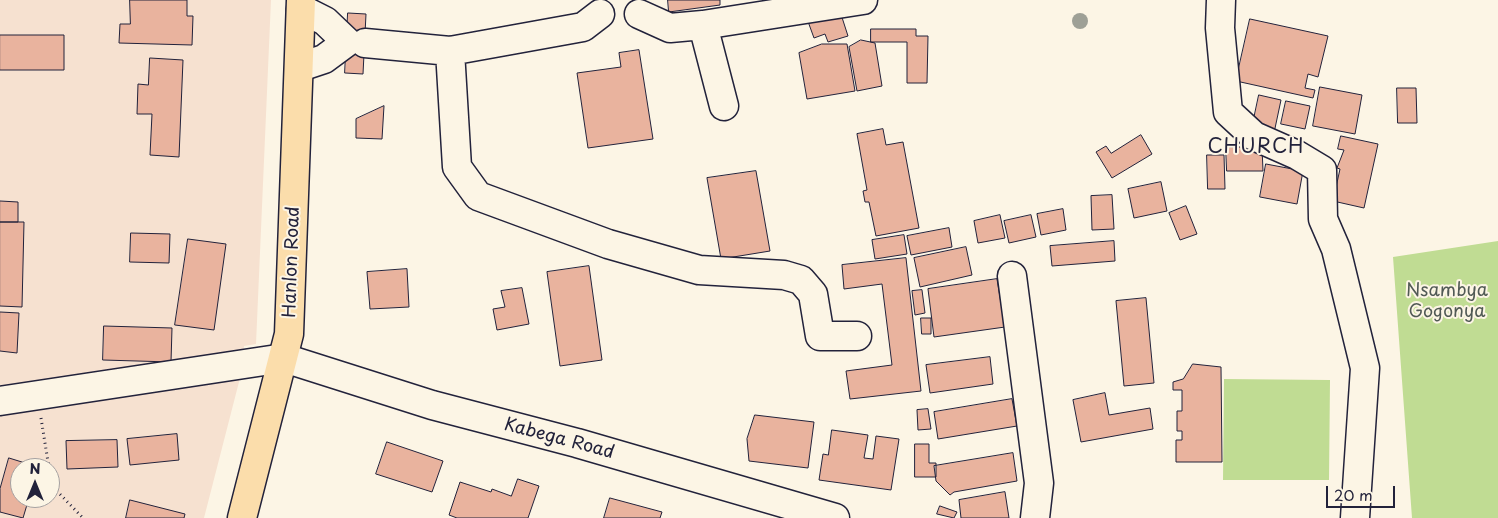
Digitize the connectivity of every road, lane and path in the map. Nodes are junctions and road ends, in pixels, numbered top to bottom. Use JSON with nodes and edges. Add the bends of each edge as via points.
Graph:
{"nodes":[{"id":1,"x":863,"y":0,"type":"edge"},
{"id":2,"x":1221,"y":0,"type":"edge"},
{"id":3,"x":301,"y":4,"type":"edge"},
{"id":4,"x":595,"y":7,"type":"edge"},
{"id":5,"x":644,"y":7,"type":"edge"},
{"id":6,"x":703,"y":25,"type":"junction"},
{"id":7,"x":365,"y":43,"type":"dead end"},
{"id":8,"x":450,"y":51,"type":"junction"},
{"id":9,"x":300,"y":67,"type":"junction"},
{"id":10,"x":724,"y":106,"type":"dead end"},
{"id":11,"x":1012,"y":276,"type":"dead end"},
{"id":12,"x":857,"y":336,"type":"dead end"},
{"id":13,"x":284,"y":358,"type":"junction"},
{"id":14,"x":38,"y":395,"type":"junction"},
{"id":15,"x":0,"y":401,"type":"edge"},
{"id":16,"x":46,"y":458,"type":"edge"},
{"id":17,"x":60,"y":494,"type":"edge"},
{"id":18,"x":823,"y":516,"type":"edge"},
{"id":19,"x":83,"y":518,"type":"edge"},
{"id":20,"x":242,"y":518,"type":"edge"},
{"id":21,"x":1034,"y":518,"type":"edge"},
{"id":22,"x":1355,"y":518,"type":"edge"}],
"edges":[{"from":1,"to":6,"type":"street"},
{"from":2,"to":22,"type":"street","via":[[1220,28],[1228,112],[1254,136],[1322,170],[1323,219],[1336,249],[1365,368]]},
{"from":3,"to":9,"type":"main road","name":"Hanlon Road"},
{"from":3,"to":9,"type":"street","via":[[346,42],[324,59]]},
{"from":4,"to":5,"type":"street","via":[[610,19],[620,20]]},
{"from":4,"to":8,"type":"street","via":[[583,27]]},
{"from":5,"to":6,"type":"street","via":[[670,28]]},
{"from":6,"to":10,"type":"street"},
{"from":7,"to":8,"type":"street"},
{"from":8,"to":12,"type":"street","via":[[457,167],[478,196],[608,244],[699,270],[784,275],[801,280],[813,294],[820,336]]},
{"from":9,"to":13,"type":"main road","name":"Hanlon Road","via":[[291,312]]},
{"from":11,"to":21,"type":"street","via":[[1039,483]]},
{"from":13,"to":14,"type":"street"},
{"from":13,"to":18,"type":"street","name":"Kabega Road","via":[[432,405],[577,443]]},
{"from":13,"to":20,"type":"main road","name":"Hanlon Road"},
{"from":14,"to":15,"type":"street"},
{"from":14,"to":16,"type":"path"},
{"from":17,"to":19,"type":"path"}]}
